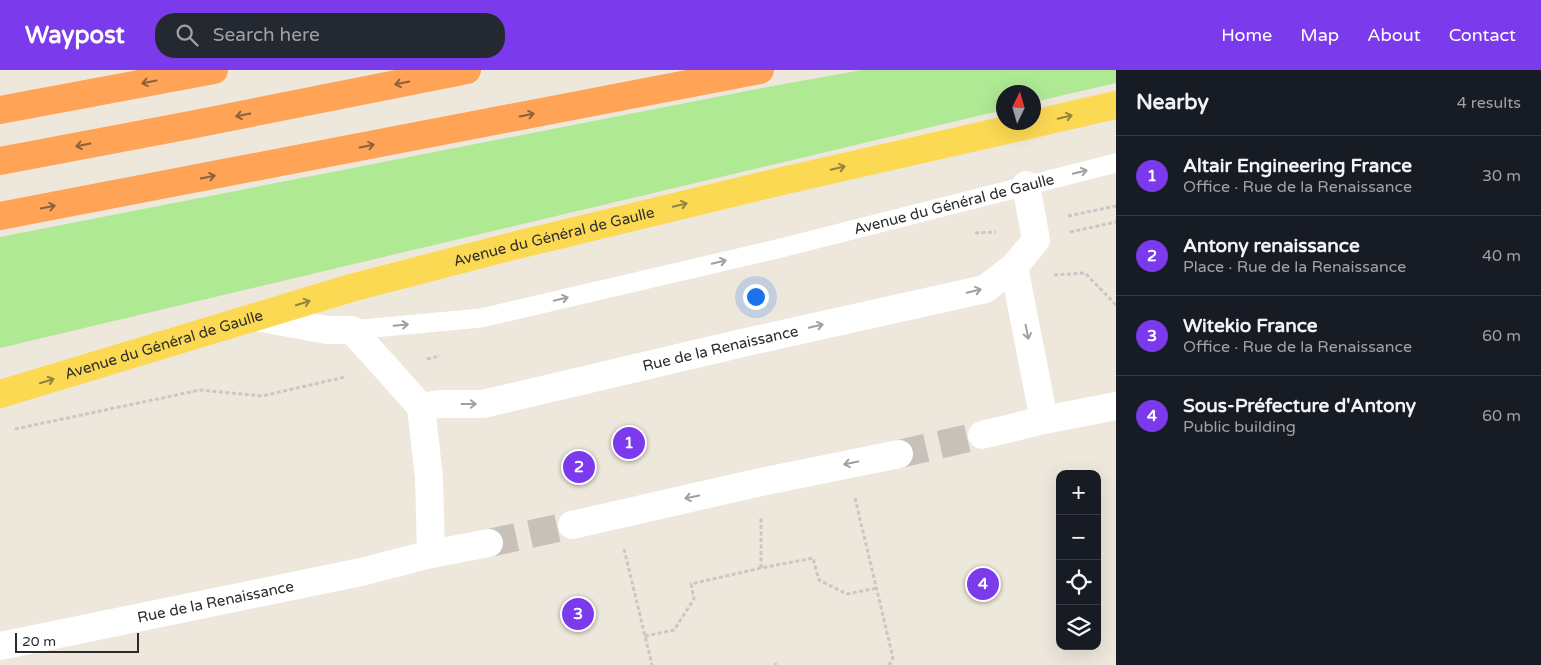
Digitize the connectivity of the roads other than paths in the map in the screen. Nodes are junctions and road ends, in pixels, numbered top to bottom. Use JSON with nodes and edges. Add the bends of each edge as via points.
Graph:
{"nodes":[{"id":1,"x":214,"y":70,"type":"edge"},
{"id":2,"x":467,"y":70,"type":"edge"},
{"id":3,"x":760,"y":70,"type":"edge"},
{"id":4,"x":1116,"y":106,"type":"edge"},
{"id":5,"x":0,"y":110,"type":"edge"},
{"id":6,"x":0,"y":161,"type":"edge"},
{"id":7,"x":1116,"y":163,"type":"edge"},
{"id":8,"x":1026,"y":185,"type":"junction"},
{"id":9,"x":0,"y":216,"type":"edge"},
{"id":10,"x":1015,"y":272,"type":"junction"},
{"id":11,"x":256,"y":317,"type":"junction"},
{"id":12,"x":352,"y":330,"type":"junction"},
{"id":13,"x":0,"y":394,"type":"edge"},
{"id":14,"x":1116,"y":406,"type":"edge"},
{"id":15,"x":421,"y":407,"type":"junction"},
{"id":16,"x":1044,"y":420,"type":"junction"},
{"id":17,"x":982,"y":435,"type":"tunnel mouth"},
{"id":18,"x":899,"y":454,"type":"tunnel mouth"},
{"id":19,"x":572,"y":525,"type":"tunnel mouth"},
{"id":20,"x":489,"y":543,"type":"tunnel mouth"},
{"id":21,"x":431,"y":554,"type":"junction"},
{"id":22,"x":0,"y":646,"type":"edge"}],
"edges":[{"from":1,"to":5,"type":"highway","one_way":true},
{"from":2,"to":6,"type":"highway","one_way":true},
{"from":9,"to":3,"type":"highway","one_way":true},
{"from":11,"to":4,"type":"main road","name":"Avenue du Général de Gaulle","one_way":true,"via":[[351,288],[514,246],[778,182]]},
{"from":8,"to":7,"type":"lane","name":"Avenue du Général de Gaulle","one_way":true},
{"from":8,"to":10,"type":"street","name":"Rue de la Renaissance","via":[[1036,240]]},
{"from":12,"to":8,"type":"lane","name":"Avenue du Général de Gaulle","one_way":true,"via":[[481,318],[782,248]]},
{"from":15,"to":10,"type":"street","name":"Rue de la Renaissance","one_way":true,"via":[[483,404],[985,288]]},
{"from":10,"to":16,"type":"street","one_way":true},
{"from":11,"to":12,"type":"street","via":[[327,330]]},
{"from":13,"to":11,"type":"main road","name":"Avenue du Général de Gaulle","one_way":true},
{"from":12,"to":15,"type":"street"},
{"from":14,"to":16,"type":"street"},
{"from":15,"to":21,"type":"street","via":[[429,478]]},
{"from":16,"to":17,"type":"street"},
{"from":18,"to":19,"type":"street","one_way":true},
{"from":20,"to":21,"type":"street","name":"Rue de la Renaissance"},
{"from":21,"to":22,"type":"street","name":"Rue de la Renaissance","via":[[361,572]]}]}
